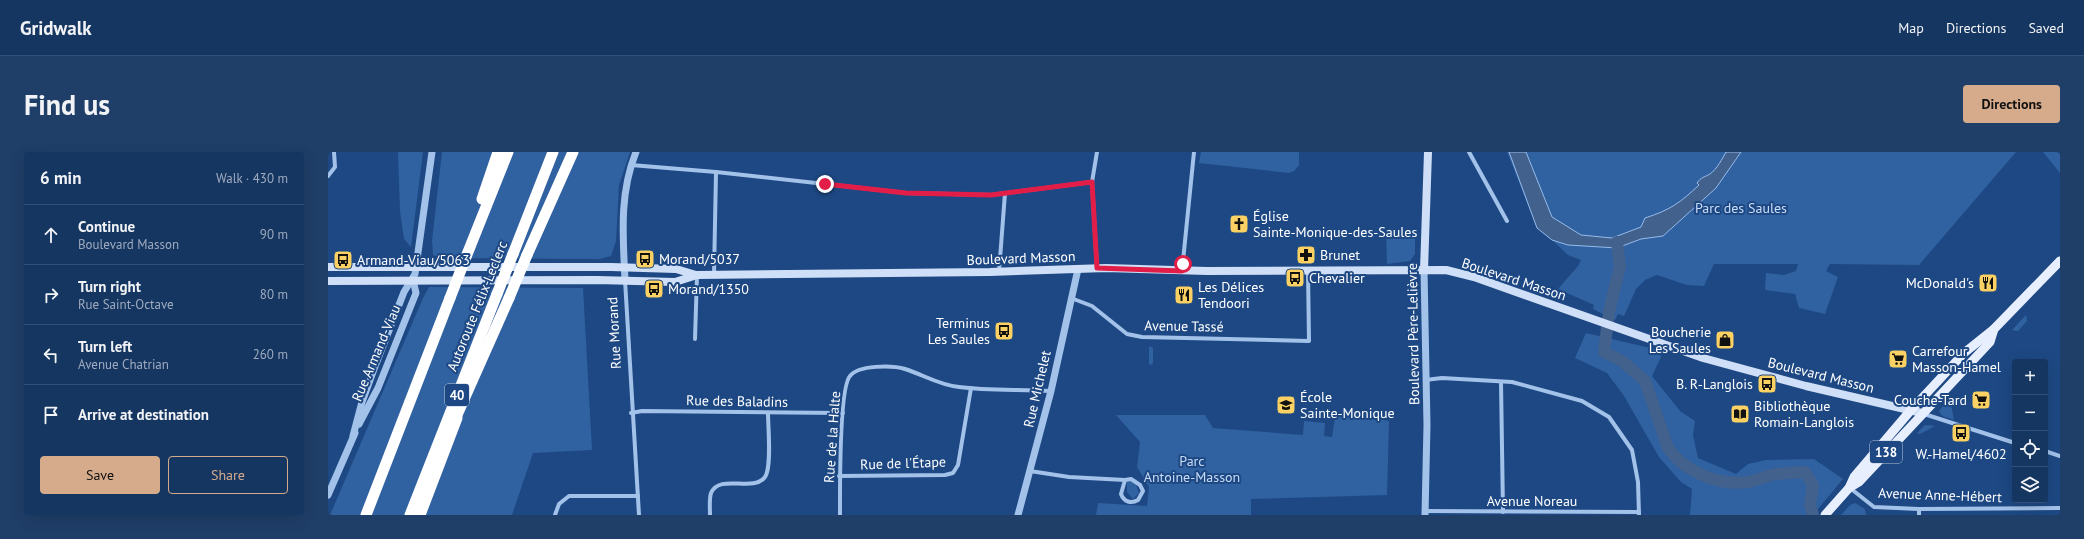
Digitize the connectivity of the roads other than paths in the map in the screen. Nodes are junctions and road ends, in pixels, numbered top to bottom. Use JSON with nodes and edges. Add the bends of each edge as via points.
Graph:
{"nodes":[{"id":1,"x":334,"y":152,"type":"edge"},
{"id":2,"x":432,"y":152,"type":"edge"},
{"id":3,"x":498,"y":152,"type":"edge"},
{"id":4,"x":508,"y":152,"type":"edge"},
{"id":5,"x":553,"y":152,"type":"edge"},
{"id":6,"x":573,"y":152,"type":"edge"},
{"id":7,"x":636,"y":152,"type":"edge"},
{"id":8,"x":1097,"y":152,"type":"edge"},
{"id":9,"x":1194,"y":152,"type":"edge"},
{"id":10,"x":1428,"y":152,"type":"edge"},
{"id":11,"x":1469,"y":152,"type":"edge"},
{"id":12,"x":631,"y":165,"type":"junction"},
{"id":13,"x":716,"y":172,"type":"junction"},
{"id":14,"x":328,"y":176,"type":"edge"},
{"id":15,"x":1092,"y":182,"type":"junction"},
{"id":16,"x":1005,"y":193,"type":"junction"},
{"id":17,"x":1507,"y":221,"type":"dead end"},
{"id":18,"x":2060,"y":260,"type":"edge"},
{"id":19,"x":464,"y":262,"type":"junction"},
{"id":20,"x":328,"y":267,"type":"edge"},
{"id":21,"x":416,"y":267,"type":"junction"},
{"id":22,"x":625,"y":267,"type":"junction"},
{"id":23,"x":1078,"y":268,"type":"junction"},
{"id":24,"x":1097,"y":268,"type":"junction"},
{"id":25,"x":1424,"y":270,"type":"junction"},
{"id":26,"x":1182,"y":271,"type":"junction"},
{"id":27,"x":1308,"y":271,"type":"junction"},
{"id":28,"x":999,"y":272,"type":"junction"},
{"id":29,"x":697,"y":275,"type":"junction"},
{"id":30,"x":714,"y":275,"type":"junction"},
{"id":31,"x":413,"y":280,"type":"junction"},
{"id":32,"x":625,"y":280,"type":"junction"},
{"id":33,"x":328,"y":281,"type":"edge"},
{"id":34,"x":1071,"y":298,"type":"junction"},
{"id":35,"x":1994,"y":329,"type":"junction"},
{"id":36,"x":695,"y":339,"type":"dead end"},
{"id":37,"x":1425,"y":380,"type":"junction"},
{"id":38,"x":1501,"y":382,"type":"junction"},
{"id":39,"x":971,"y":388,"type":"junction"},
{"id":40,"x":1051,"y":391,"type":"junction"},
{"id":41,"x":462,"y":406,"type":"junction"},
{"id":42,"x":1911,"y":410,"type":"junction"},
{"id":43,"x":768,"y":412,"type":"junction"},
{"id":44,"x":631,"y":413,"type":"junction"},
{"id":45,"x":843,"y":413,"type":"junction"},
{"id":46,"x":1922,"y":413,"type":"junction"},
{"id":47,"x":353,"y":436,"type":"junction"},
{"id":48,"x":2012,"y":442,"type":"edge"},
{"id":49,"x":2048,"y":452,"type":"edge"},
{"id":50,"x":2060,"y":456,"type":"edge"},
{"id":51,"x":1030,"y":471,"type":"junction"},
{"id":52,"x":839,"y":476,"type":"junction"},
{"id":53,"x":1125,"y":480,"type":"junction"},
{"id":54,"x":1849,"y":488,"type":"junction"},
{"id":55,"x":328,"y":495,"type":"edge"},
{"id":56,"x":417,"y":496,"type":"junction"},
{"id":57,"x":638,"y":496,"type":"junction"},
{"id":58,"x":2060,"y":508,"type":"edge"},
{"id":59,"x":1919,"y":509,"type":"junction"},
{"id":60,"x":1502,"y":512,"type":"junction"},
{"id":61,"x":1425,"y":513,"type":"edge"},
{"id":62,"x":1639,"y":513,"type":"edge"},
{"id":63,"x":366,"y":515,"type":"edge"},
{"id":64,"x":410,"y":515,"type":"edge"},
{"id":65,"x":420,"y":515,"type":"edge"},
{"id":66,"x":554,"y":515,"type":"edge"},
{"id":67,"x":639,"y":515,"type":"edge"},
{"id":68,"x":710,"y":515,"type":"edge"},
{"id":69,"x":840,"y":515,"type":"edge"},
{"id":70,"x":1018,"y":515,"type":"edge"},
{"id":71,"x":1825,"y":515,"type":"edge"},
{"id":72,"x":1919,"y":515,"type":"edge"}],
"edges":[{"from":1,"to":14,"type":"street","via":[[335,167]]},
{"from":2,"to":21,"type":"street","name":"Rue Armand-Viau"},
{"from":3,"to":19,"type":"highway","via":[[467,245]]},
{"from":4,"to":19,"type":"highway","name":"Autoroute Félix-Leclerc"},
{"from":5,"to":56,"type":"highway","name":"Autoroute Félix-Leclerc","number":"40","bridge":true},
{"from":6,"to":41,"type":"highway","bridge":true},
{"from":7,"to":12,"type":"street","name":"Rue Morand"},
{"from":8,"to":15,"type":"street"},
{"from":9,"to":26,"type":"street"},
{"from":10,"to":25,"type":"main road","name":"Boulevard Père-Lelièvre"},
{"from":11,"to":17,"type":"street"},
{"from":12,"to":13,"type":"street"},
{"from":12,"to":22,"type":"street","name":"Rue Morand","via":[[625,190],[623,217]]},
{"from":13,"to":16,"type":"street","via":[[906,193]]},
{"from":13,"to":30,"type":"street"},
{"from":15,"to":16,"type":"street"},
{"from":15,"to":24,"type":"street"},
{"from":16,"to":28,"type":"street"},
{"from":18,"to":35,"type":"main road","number":"138"},
{"from":19,"to":63,"type":"highway","name":"Autoroute Félix-Leclerc","bridge":true},
{"from":20,"to":21,"type":"main road","name":"Boulevard Masson"},
{"from":21,"to":22,"type":"main road","name":"Boulevard Masson"},
{"from":21,"to":31,"type":"street","name":"Rue Armand-Viau"},
{"from":22,"to":29,"type":"main road","name":"Boulevard Masson","via":[[676,269]]},
{"from":22,"to":32,"type":"street","name":"Rue Morand"},
{"from":23,"to":24,"type":"main road","name":"Boulevard Masson"},
{"from":23,"to":28,"type":"main road","name":"Boulevard Masson"},
{"from":23,"to":34,"type":"street","name":"Rue Michelet"},
{"from":24,"to":26,"type":"main road","name":"Boulevard Masson"},
{"from":25,"to":27,"type":"main road","name":"Boulevard Masson"},
{"from":25,"to":37,"type":"street","name":"Boulevard Père-Lelièvre"},
{"from":25,"to":42,"type":"main road","name":"Boulevard Masson","via":[[1446,270],[1474,277],[1713,361]]},
{"from":26,"to":27,"type":"main road","name":"Boulevard Masson"},
{"from":27,"to":34,"type":"street","name":"Avenue Tassé","via":[[1309,341],[1142,337],[1127,334],[1092,306]]},
{"from":28,"to":30,"type":"main road","name":"Boulevard Masson"},
{"from":29,"to":30,"type":"main road","name":"Boulevard Masson"},
{"from":29,"to":32,"type":"main road","name":"Boulevard Masson","via":[[674,282]]},
{"from":29,"to":36,"type":"street"},
{"from":31,"to":32,"type":"main road","name":"Boulevard Masson"},
{"from":31,"to":33,"type":"main road","name":"Boulevard Masson"},
{"from":31,"to":47,"type":"street","name":"Rue Armand-Viau","via":[[404,292],[374,369]]},
{"from":31,"to":47,"type":"street","name":"Rue Armand-Viau","via":[[416,293],[378,388]]},
{"from":32,"to":44,"type":"street","name":"Rue Morand"},
{"from":34,"to":40,"type":"street","name":"Rue Michelet"},
{"from":35,"to":42,"type":"main road","number":"138","via":[[1964,353]]},
{"from":35,"to":46,"type":"main road","number":"138","via":[[1990,342]]},
{"from":37,"to":38,"type":"street","via":[[1442,378]]},
{"from":37,"to":61,"type":"street","name":"Boulevard Père-Lelièvre"},
{"from":38,"to":60,"type":"street"},
{"from":38,"to":62,"type":"street","via":[[1512,382],[1582,401],[1609,416],[1632,450],[1638,482]]},
{"from":39,"to":40,"type":"street","name":"Rue de la Halte"},
{"from":39,"to":45,"type":"street","name":"Rue de la Halte","via":[[943,385],[903,368],[865,367],[855,370],[848,377]]},
{"from":39,"to":52,"type":"street","name":"Rue de l'Étape","via":[[958,465],[953,473]]},
{"from":40,"to":51,"type":"street","name":"Rue Michelet"},
{"from":41,"to":56,"type":"highway"},
{"from":41,"to":65,"type":"highway"},
{"from":42,"to":46,"type":"main road","name":"Boulevard Masson"},
{"from":42,"to":54,"type":"main road","number":"138","via":[[1854,477]]},
{"from":43,"to":44,"type":"street","name":"Rue des Baladins"},
{"from":43,"to":45,"type":"street","name":"Rue des Baladins"},
{"from":43,"to":68,"type":"street","via":[[768,468],[764,478],[760,482],[721,485],[714,488],[710,494]]},
{"from":44,"to":57,"type":"street","name":"Rue Morand"},
{"from":45,"to":52,"type":"street","name":"Rue de la Halte"},
{"from":46,"to":48,"type":"street","name":"Boulevard Masson"},
{"from":46,"to":54,"type":"main road","number":"138","via":[[1859,482]]},
{"from":47,"to":55,"type":"street","name":"Rue Armand-Viau"},
{"from":49,"to":50,"type":"street"},
{"from":51,"to":53,"type":"street","via":[[1069,477]]},
{"from":51,"to":70,"type":"street","name":"Rue Michelet"},
{"from":52,"to":69,"type":"street","name":"Rue de la Halte"},
{"from":53,"to":53,"type":"street","via":[[1121,490],[1123,497],[1128,502],[1138,500],[1142,495],[1140,485],[1135,480]]},
{"from":54,"to":59,"type":"street","name":"Avenue Anne-Hébert","via":[[1874,507]]},
{"from":54,"to":71,"type":"main road","number":"138"},
{"from":56,"to":64,"type":"highway","name":"Autoroute Félix-Leclerc","number":"40"},
{"from":57,"to":66,"type":"street","via":[[569,496],[559,504]]},
{"from":57,"to":67,"type":"street","name":"Rue Morand"},
{"from":58,"to":59,"type":"street","name":"Avenue Anne-Hébert"},
{"from":59,"to":72,"type":"street"},
{"from":60,"to":61,"type":"street","name":"Avenue Noreau"},
{"from":60,"to":62,"type":"street","name":"Avenue Noreau"}]}
